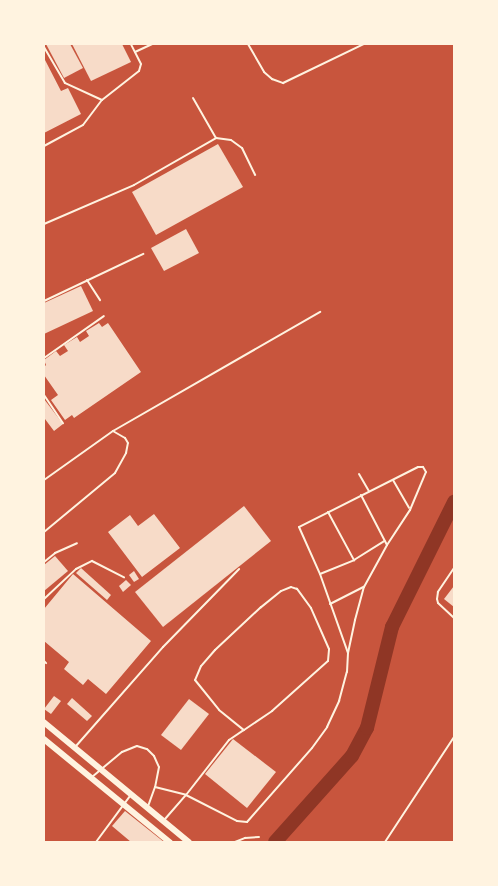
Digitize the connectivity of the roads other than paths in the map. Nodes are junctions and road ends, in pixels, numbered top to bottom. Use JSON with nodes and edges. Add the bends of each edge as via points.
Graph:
{"nodes":[{"id":1,"x":131,"y":44,"type":"edge"},
{"id":2,"x":152,"y":44,"type":"edge"},
{"id":3,"x":248,"y":44,"type":"edge"},
{"id":4,"x":364,"y":44,"type":"edge"},
{"id":5,"x":44,"y":47,"type":"edge"},
{"id":6,"x":135,"y":52,"type":"junction"},
{"id":7,"x":193,"y":98,"type":"dead end"},
{"id":8,"x":102,"y":100,"type":"junction"},
{"id":9,"x":216,"y":138,"type":"junction"},
{"id":10,"x":44,"y":146,"type":"edge"},
{"id":11,"x":255,"y":175,"type":"dead end"},
{"id":12,"x":44,"y":224,"type":"edge"},
{"id":13,"x":143,"y":254,"type":"dead end"},
{"id":14,"x":87,"y":280,"type":"junction"},
{"id":15,"x":100,"y":300,"type":"dead end"},
{"id":16,"x":44,"y":301,"type":"edge"},
{"id":17,"x":320,"y":312,"type":"dead end"},
{"id":18,"x":104,"y":316,"type":"dead end"},
{"id":19,"x":44,"y":358,"type":"edge"},
{"id":20,"x":44,"y":395,"type":"edge"},
{"id":21,"x":63,"y":423,"type":"dead end"},
{"id":22,"x":113,"y":431,"type":"junction"},
{"id":23,"x":359,"y":474,"type":"dead end"},
{"id":24,"x":44,"y":480,"type":"edge"},
{"id":25,"x":393,"y":480,"type":"junction"},
{"id":26,"x":369,"y":491,"type":"junction"},
{"id":27,"x":361,"y":494,"type":"junction"},
{"id":28,"x":410,"y":510,"type":"junction"},
{"id":29,"x":328,"y":512,"type":"junction"},
{"id":30,"x":44,"y":532,"type":"edge"},
{"id":31,"x":384,"y":541,"type":"junction"},
{"id":32,"x":77,"y":543,"type":"dead end"},
{"id":33,"x":387,"y":545,"type":"junction"},
{"id":34,"x":354,"y":560,"type":"junction"},
{"id":35,"x":44,"y":562,"type":"edge"},
{"id":36,"x":454,"y":568,"type":"edge"},
{"id":37,"x":238,"y":569,"type":"dead end"},
{"id":38,"x":320,"y":574,"type":"junction"},
{"id":39,"x":124,"y":577,"type":"dead end"},
{"id":40,"x":364,"y":587,"type":"junction"},
{"id":41,"x":44,"y":599,"type":"edge"},
{"id":42,"x":330,"y":604,"type":"junction"},
{"id":43,"x":454,"y":618,"type":"edge"},
{"id":44,"x":348,"y":653,"type":"junction"},
{"id":45,"x":44,"y":722,"type":"edge"},
{"id":46,"x":244,"y":730,"type":"junction"},
{"id":47,"x":454,"y":737,"type":"edge"},
{"id":48,"x":44,"y":739,"type":"edge"},
{"id":49,"x":75,"y":748,"type":"junction"},
{"id":50,"x":100,"y":769,"type":"junction"},
{"id":51,"x":91,"y":778,"type":"junction"},
{"id":52,"x":155,"y":787,"type":"junction"},
{"id":53,"x":131,"y":795,"type":"junction"},
{"id":54,"x":186,"y":795,"type":"junction"},
{"id":55,"x":123,"y":805,"type":"junction"},
{"id":56,"x":148,"y":808,"type":"junction"},
{"id":57,"x":140,"y":818,"type":"junction"},
{"id":58,"x":163,"y":821,"type":"junction"},
{"id":59,"x":156,"y":831,"type":"junction"},
{"id":60,"x":259,"y":837,"type":"dead end"},
{"id":61,"x":96,"y":842,"type":"edge"},
{"id":62,"x":170,"y":842,"type":"edge"},
{"id":63,"x":189,"y":842,"type":"edge"},
{"id":64,"x":235,"y":842,"type":"edge"},
{"id":65,"x":385,"y":842,"type":"edge"}],
"edges":[{"from":1,"to":6,"type":"lane"},
{"from":2,"to":6,"type":"lane"},
{"from":3,"to":4,"type":"lane","via":[[264,72],[283,83]]},
{"from":5,"to":8,"type":"lane","via":[[65,83]]},
{"from":6,"to":8,"type":"lane","via":[[141,64],[139,71]]},
{"from":7,"to":9,"type":"lane"},
{"from":8,"to":10,"type":"lane","via":[[83,125]]},
{"from":9,"to":11,"type":"lane","via":[[231,140],[242,148]]},
{"from":9,"to":12,"type":"lane","via":[[134,185]]},
{"from":13,"to":14,"type":"lane"},
{"from":14,"to":15,"type":"lane"},
{"from":14,"to":16,"type":"lane"},
{"from":17,"to":22,"type":"lane"},
{"from":18,"to":19,"type":"lane"},
{"from":20,"to":21,"type":"lane"},
{"from":22,"to":24,"type":"lane"},
{"from":22,"to":30,"type":"lane","via":[[128,443],[115,473]]},
{"from":23,"to":26,"type":"lane"},
{"from":25,"to":26,"type":"lane"},
{"from":25,"to":28,"type":"lane"},
{"from":25,"to":28,"type":"lane","via":[[418,467],[423,467],[426,472]]},
{"from":26,"to":27,"type":"lane"},
{"from":27,"to":29,"type":"lane"},
{"from":27,"to":31,"type":"lane"},
{"from":28,"to":33,"type":"lane"},
{"from":29,"to":34,"type":"lane"},
{"from":29,"to":38,"type":"lane","via":[[299,527]]},
{"from":31,"to":33,"type":"lane"},
{"from":31,"to":34,"type":"lane"},
{"from":32,"to":35,"type":"lane"},
{"from":33,"to":40,"type":"lane"},
{"from":34,"to":38,"type":"lane"},
{"from":36,"to":43,"type":"lane","via":[[437,598]]},
{"from":37,"to":49,"type":"lane","via":[[163,647]]},
{"from":38,"to":42,"type":"lane"},
{"from":39,"to":41,"type":"lane","via":[[92,561],[76,569]]},
{"from":40,"to":42,"type":"lane"},
{"from":40,"to":44,"type":"lane"},
{"from":42,"to":44,"type":"lane"},
{"from":44,"to":54,"type":"lane","via":[[347,672],[339,701],[327,727],[250,820],[236,821]]},
{"from":45,"to":49,"type":"highway"},
{"from":46,"to":46,"type":"lane","via":[[219,710],[195,680],[201,666],[215,650],[261,607],[281,591],[291,587],[297,589],[311,608],[329,649],[328,661],[272,711]]},
{"from":46,"to":54,"type":"lane","via":[[229,740]]},
{"from":47,"to":65,"type":"lane"},
{"from":48,"to":51,"type":"highway"},
{"from":49,"to":50,"type":"highway"},
{"from":50,"to":51,"type":"lane"},
{"from":50,"to":52,"type":"lane","via":[[122,752],[137,746],[147,749],[159,766]]},
{"from":50,"to":53,"type":"highway"},
{"from":51,"to":55,"type":"highway"},
{"from":52,"to":54,"type":"lane"},
{"from":52,"to":56,"type":"lane"},
{"from":53,"to":55,"type":"lane"},
{"from":53,"to":56,"type":"highway"},
{"from":54,"to":58,"type":"lane"},
{"from":55,"to":57,"type":"highway"},
{"from":55,"to":61,"type":"lane"},
{"from":56,"to":57,"type":"lane"},
{"from":56,"to":58,"type":"highway"},
{"from":57,"to":59,"type":"highway"},
{"from":58,"to":59,"type":"lane"},
{"from":58,"to":63,"type":"highway"},
{"from":59,"to":62,"type":"highway"},
{"from":60,"to":64,"type":"lane"}]}
